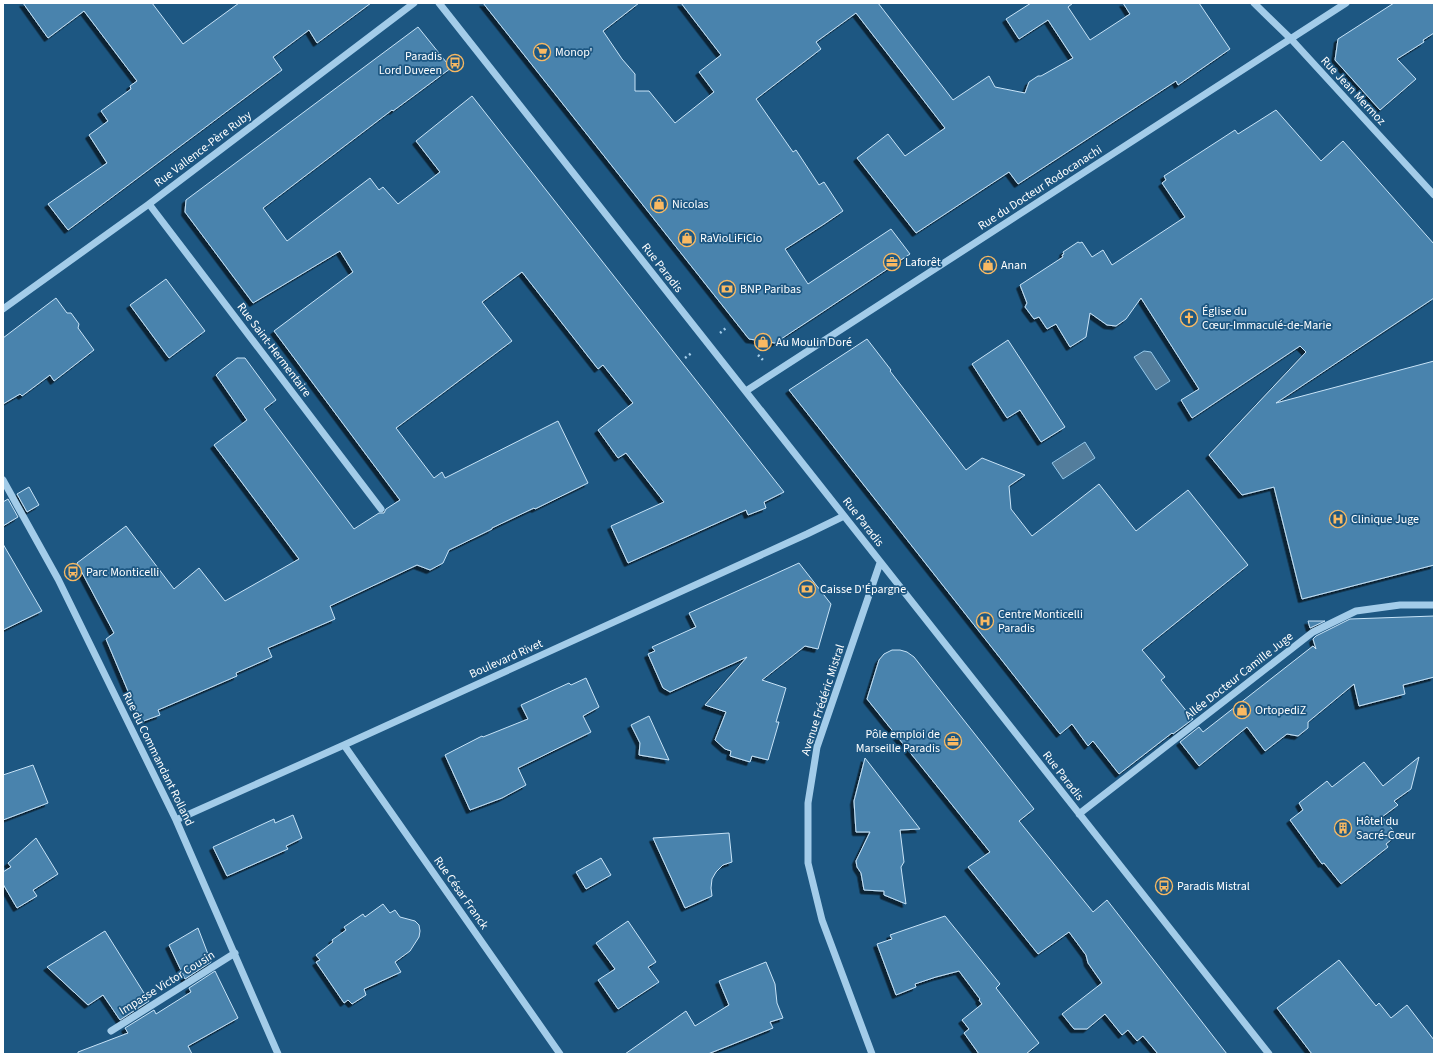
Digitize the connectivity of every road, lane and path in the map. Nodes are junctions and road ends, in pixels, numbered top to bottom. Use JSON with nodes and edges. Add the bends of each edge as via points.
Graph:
{"nodes":[{"id":1,"x":414,"y":3,"type":"edge"},
{"id":2,"x":439,"y":3,"type":"edge"},
{"id":3,"x":1254,"y":3,"type":"edge"},
{"id":4,"x":1346,"y":3,"type":"edge"},
{"id":5,"x":1291,"y":40,"type":"junction"},
{"id":6,"x":1431,"y":186,"type":"edge"},
{"id":7,"x":1434,"y":195,"type":"edge"},
{"id":8,"x":149,"y":204,"type":"junction"},
{"id":9,"x":3,"y":309,"type":"edge"},
{"id":10,"x":746,"y":391,"type":"junction"},
{"id":11,"x":3,"y":480,"type":"edge"},
{"id":12,"x":381,"y":509,"type":"dead end"},
{"id":13,"x":844,"y":516,"type":"junction"},
{"id":14,"x":880,"y":562,"type":"junction"},
{"id":15,"x":1434,"y":605,"type":"edge"},
{"id":16,"x":344,"y":745,"type":"junction"},
{"id":17,"x":1080,"y":814,"type":"junction"},
{"id":18,"x":176,"y":820,"type":"junction"},
{"id":19,"x":235,"y":953,"type":"junction"},
{"id":20,"x":111,"y":1031,"type":"dead end"},
{"id":21,"x":278,"y":1054,"type":"edge"},
{"id":22,"x":560,"y":1054,"type":"edge"},
{"id":23,"x":872,"y":1054,"type":"edge"},
{"id":24,"x":1269,"y":1054,"type":"edge"}],
"edges":[{"from":1,"to":8,"type":"street","name":"Rue Vallence-Père Ruby"},
{"from":2,"to":10,"type":"street","name":"Rue Paradis"},
{"from":3,"to":5,"type":"street","name":"Rue Jean Mermoz"},
{"from":4,"to":5,"type":"street","name":"Rue du Docteur Rodocanachi"},
{"from":5,"to":6,"type":"street","name":"Rue Jean Mermoz"},
{"from":5,"to":10,"type":"street","name":"Rue du Docteur Rodocanachi"},
{"from":6,"to":7,"type":"street","name":"Rue Jean Mermoz"},
{"from":8,"to":9,"type":"street","name":"Rue Vallence-Père Ruby"},
{"from":8,"to":12,"type":"street","name":"Rue Saint-Hermentaire"},
{"from":10,"to":13,"type":"street","name":"Rue Paradis"},
{"from":11,"to":18,"type":"street","name":"Rue du Commandant Rolland","via":[[58,579]]},
{"from":13,"to":14,"type":"street","name":"Rue Paradis"},
{"from":13,"to":16,"type":"street","name":"Boulevard Rivet"},
{"from":14,"to":17,"type":"street","name":"Rue Paradis"},
{"from":14,"to":23,"type":"street","name":"Avenue Frédéric Mistral","via":[[818,747],[808,803],[808,863],[822,920]]},
{"from":15,"to":17,"type":"street","name":"Allée Docteur Camille Juge","via":[[1400,605],[1356,611],[1313,632]]},
{"from":16,"to":18,"type":"street","name":"Boulevard Rivet"},
{"from":16,"to":22,"type":"street","name":"Rue César Franck"},
{"from":17,"to":24,"type":"street","name":"Rue Paradis"},
{"from":18,"to":19,"type":"street","name":"Rue du Commandant Rolland"},
{"from":19,"to":20,"type":"street","name":"Impasse Victor Cousin"},
{"from":19,"to":21,"type":"street","name":"Rue du Commandant Rolland"}]}
